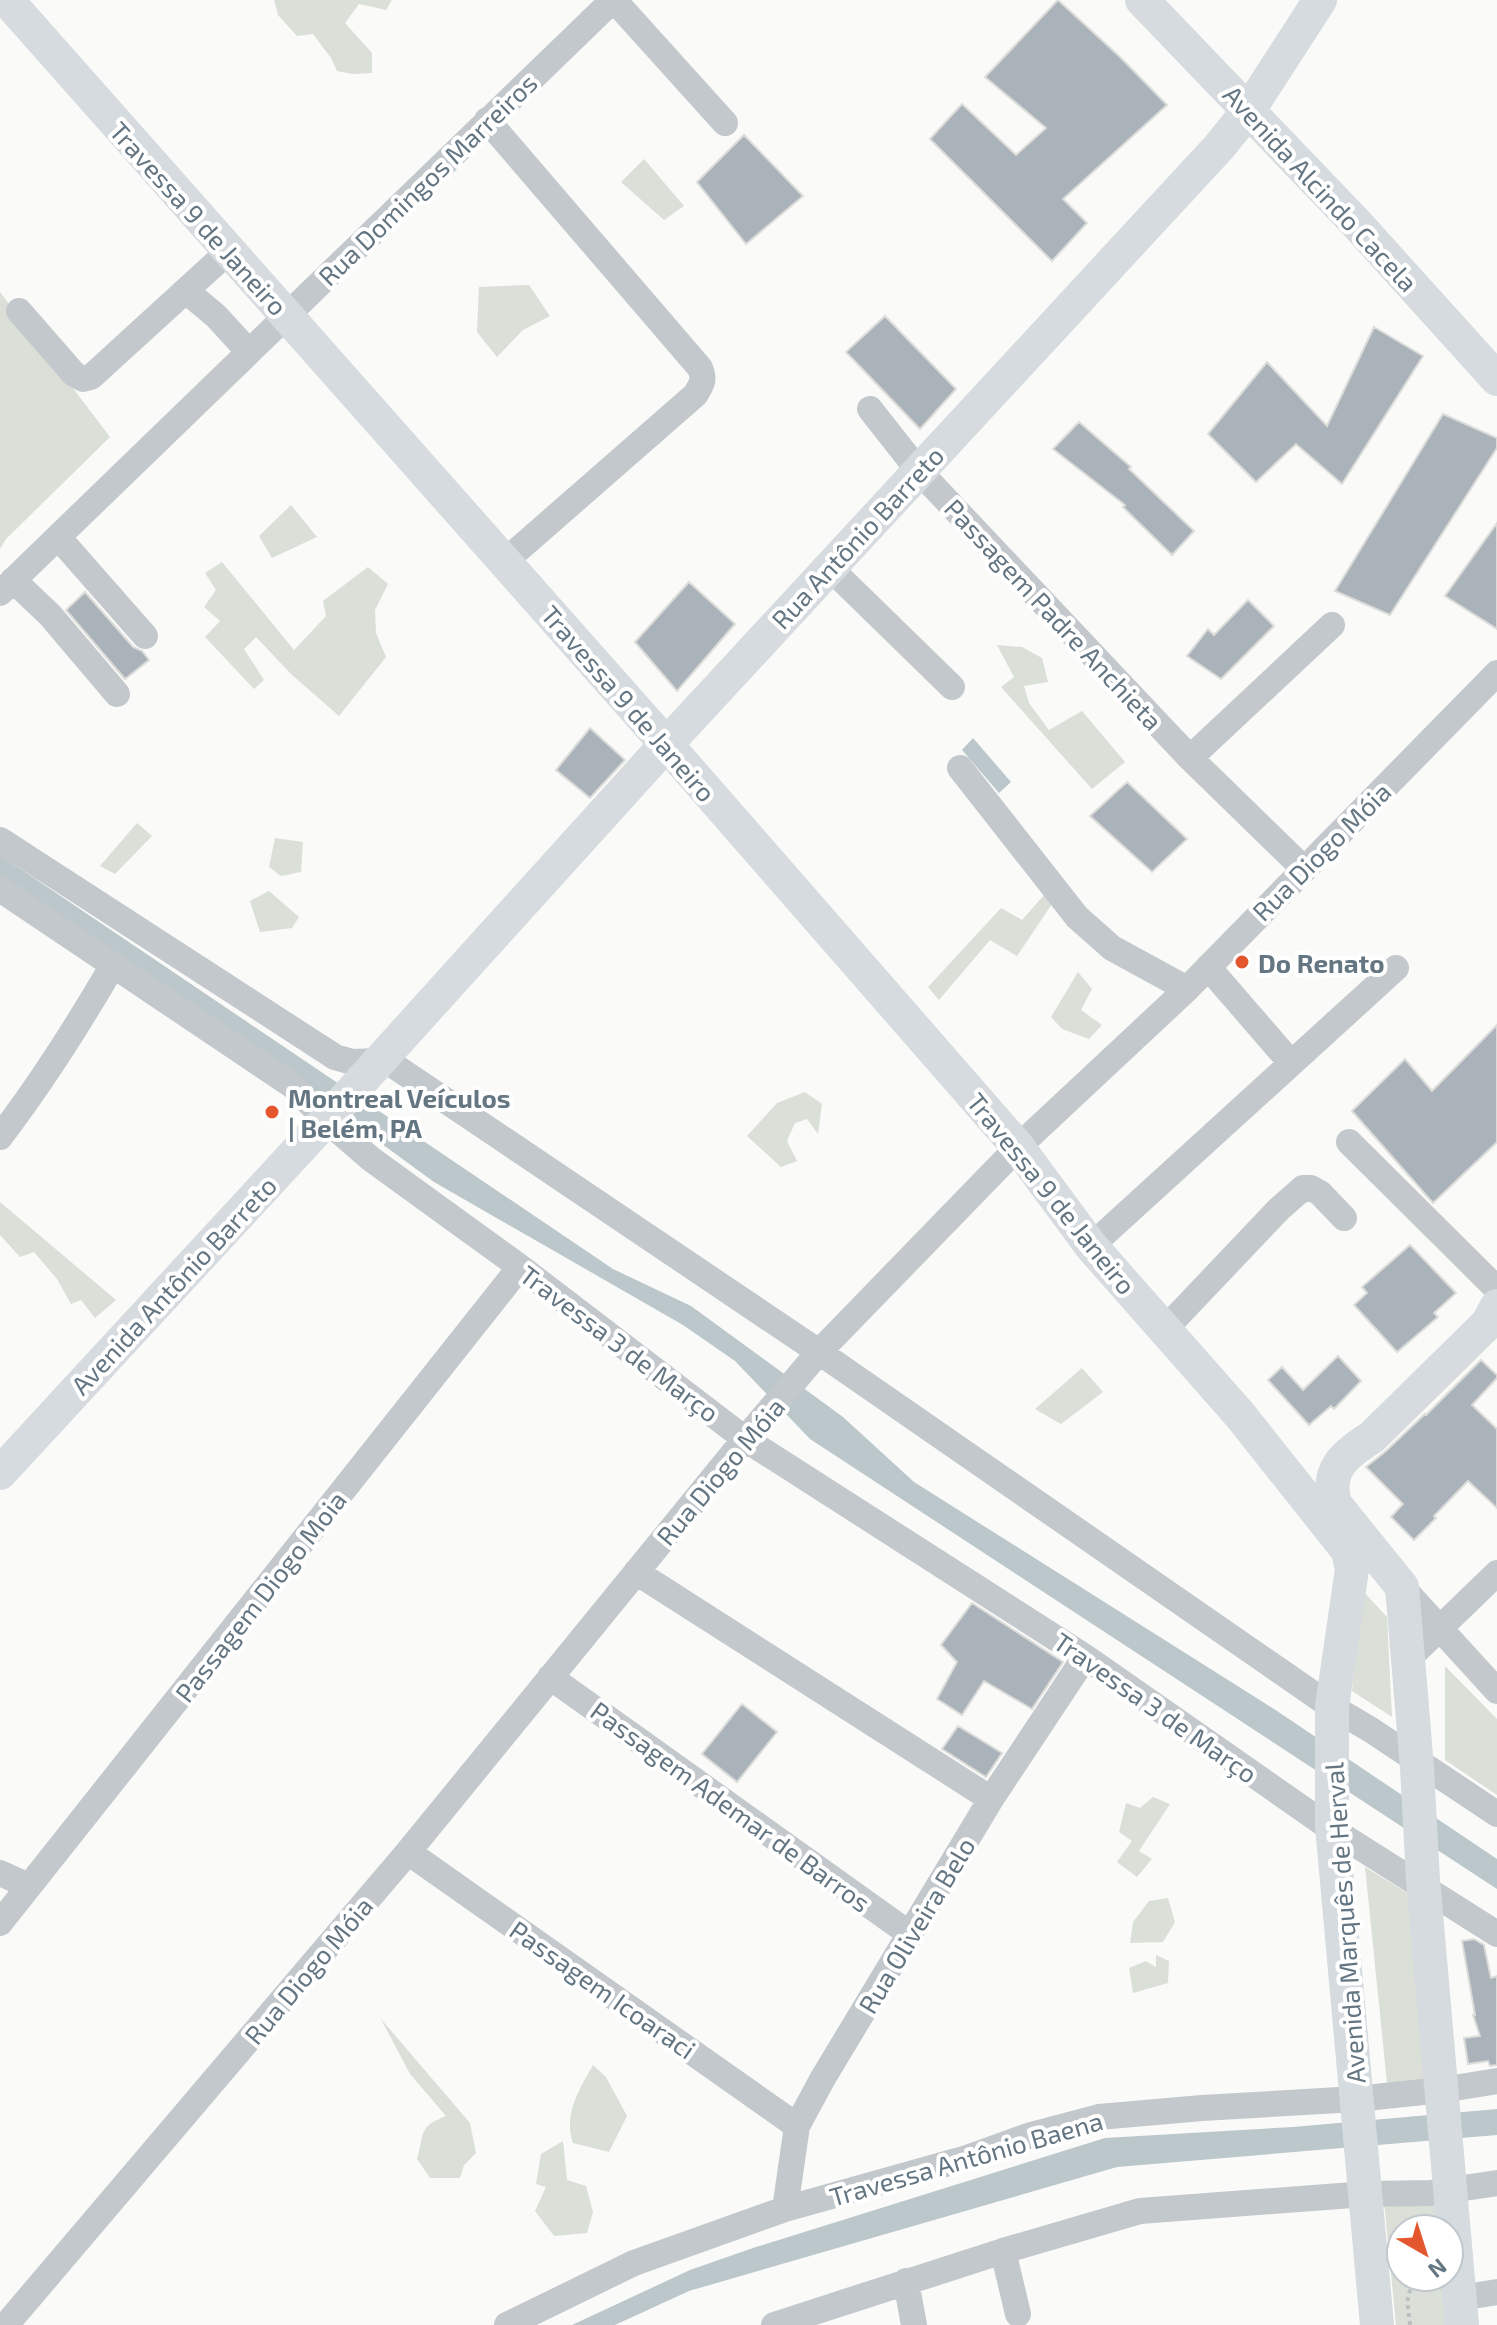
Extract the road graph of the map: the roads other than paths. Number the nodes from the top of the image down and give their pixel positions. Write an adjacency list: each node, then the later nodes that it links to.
1 (7, 0): 8 (main road, Travessa 9 de Janeiro)
2 (613, 0): 6 (street, Rua Domingos Marreiros); 7 (street)
3 (1142, 0): 5 (main road, Avenida Alcindo Cacela)
4 (1320, 0): 5 (main road, Rua Antônio Barreto)
5 (1249, 110): 13 (main road, Avenida Alcindo Cacela); 15 (main road, Rua Antônio Barreto)
6 (487, 120): 11 (street, Rua Domingos Marreiros); 17 (street)
7 (725, 123)
8 (229, 251): 9 (street); 11 (main road, Travessa 9 de Janeiro)
9 (186, 291): 10 (street); 12 (street)
10 (19, 311)
11 (286, 316): 12 (street, Rua Domingos Marreiros); 17 (main road, Travessa 9 de Janeiro)
12 (249, 352): 16 (street, Rua Domingos Marreiros)
13 (1497, 379)
14 (870, 409): 15 (street, Passagem Padre Anchieta)
15 (918, 470): 18 (main road, Rua Antônio Barreto); 26 (street, Passagem Padre Anchieta)
16 (58, 537): 19 (street, Rua Domingos Marreiros); 21 (street)
17 (504, 562): 25 (main road, Travessa 9 de Janeiro)
18 (829, 567): 23 (street); 25 (main road, Rua Antônio Barreto)
19 (7, 586): 24 (street)
20 (1332, 625): 26 (street)
21 (145, 636)
22 (1497, 673): 29 (street, Rua Diogo Móia)
23 (952, 687)
24 (117, 694)
25 (666, 744): 35 (main road, Rua Antônio Barreto); 40 (main road, Travessa 9 de Janeiro)
26 (1190, 758): 29 (street, Passagem Padre Anchieta)
27 (960, 768): 34 (street)
28 (0, 840): 35 (street)
29 (1303, 868): 32 (street, Rua Diogo Móia)
30 (0, 889): 31 (street, Travessa 3 de Março)
31 (113, 965): 37 (street, Travessa 3 de Março); 38 (street)
32 (1208, 967): 34 (street, Rua Diogo Móia); 36 (street)
33 (1396, 968): 36 (street)
34 (1187, 989): 40 (street, Rua Diogo Móia)
35 (379, 1060): 37 (main road, Avenida Antônio Barreto); 47 (street)
36 (1291, 1063): 42 (street)
37 (329, 1116): 43 (street, Travessa 3 de Março); 51 (main road, Avenida Antônio Barreto)
38 (0, 1137)
39 (1349, 1142): 44 (street)
40 (1018, 1147): 42 (main road, Travessa 9 de Janeiro); 47 (street, Rua Diogo Móia)
41 (1344, 1218): 46 (street)
42 (1091, 1246): 46 (main road, Travessa 9 de Janeiro)
43 (520, 1267): 49 (street, Travessa 3 de Março); 68 (street, Passagem Diogo Moia)
44 (1497, 1289)
45 (1494, 1321): 50 (main road)
46 (1165, 1329): 48 (main road, Travessa 9 de Janeiro)
47 (816, 1356): 49 (street, Rua Diogo Móia); 60 (street)
48 (1240, 1415): 50 (main road); 60 (main road, Avenida Marquês de Herval)
49 (753, 1430): 52 (street, Rua Diogo Móia); 56 (street, Travessa 3 de Março)
50 (1372, 1437): 54 (main road)
51 (0, 1473)
52 (636, 1572): 58 (street, Rua Diogo Móia); 62 (street)
53 (1497, 1573): 55 (street)
54 (1402, 1587): 55 (street); 57 (main road)
55 (1440, 1629): 57 (street); 59 (street)
56 (1085, 1657): 62 (street, Rua Oliveira Belo); 64 (street, Travessa 3 de Março)
57 (1408, 1659): 61 (main road)
58 (550, 1677): 65 (street, Rua Diogo Móia); 71 (street, Passagem Ademar de Barros)
59 (1497, 1691)
60 (1332, 1709): 61 (street); 64 (main road, Avenida Marquês de Herval)
61 (1417, 1765): 63 (street); 67 (main road)
62 (991, 1799): 71 (street, Rua Oliveira Belo)
63 (1497, 1814)
64 (1332, 1828): 67 (street, Travessa 3 de Março); 74 (main road, Avenida Marquês de Herval)
65 (408, 1852): 75 (street, Passagem Icoaraci); 85 (street, Rua Diogo Móia)
66 (0, 1873): 68 (street)
67 (1424, 1884): 70 (street, Travessa 3 de Março); 73 (main road)
68 (29, 1886): 69 (street, Passagem Diogo Moia)
69 (0, 1923)
70 (1497, 1934)
71 (911, 1935): 75 (street, Rua Oliveira Belo)
72 (1497, 2081): 73 (street, Travessa Antônio Baena)
73 (1443, 2094): 74 (street, Travessa Antônio Baena); 77 (main road)
74 (1356, 2108): 78 (main road, Avenida Marquês de Herval); 79 (street, Travessa Antônio Baena)
75 (797, 2126): 79 (street, Rua Oliveira Belo)
76 (1497, 2183): 77 (street)
77 (1450, 2185): 78 (street); 83 (main road)
78 (1365, 2190): 80 (street); 89 (main road, Avenida Marquês de Herval)
79 (785, 2209): 86 (street, Travessa Antônio Baena)
80 (1003, 2251): 81 (street); 84 (street)
81 (906, 2281): 87 (street); 88 (street)
82 (1497, 2292): 83 (street)
83 (1461, 2312)
84 (1018, 2314)
85 (6, 2325)
86 (507, 2325)
87 (774, 2325)
88 (914, 2325)
89 (1377, 2325)

